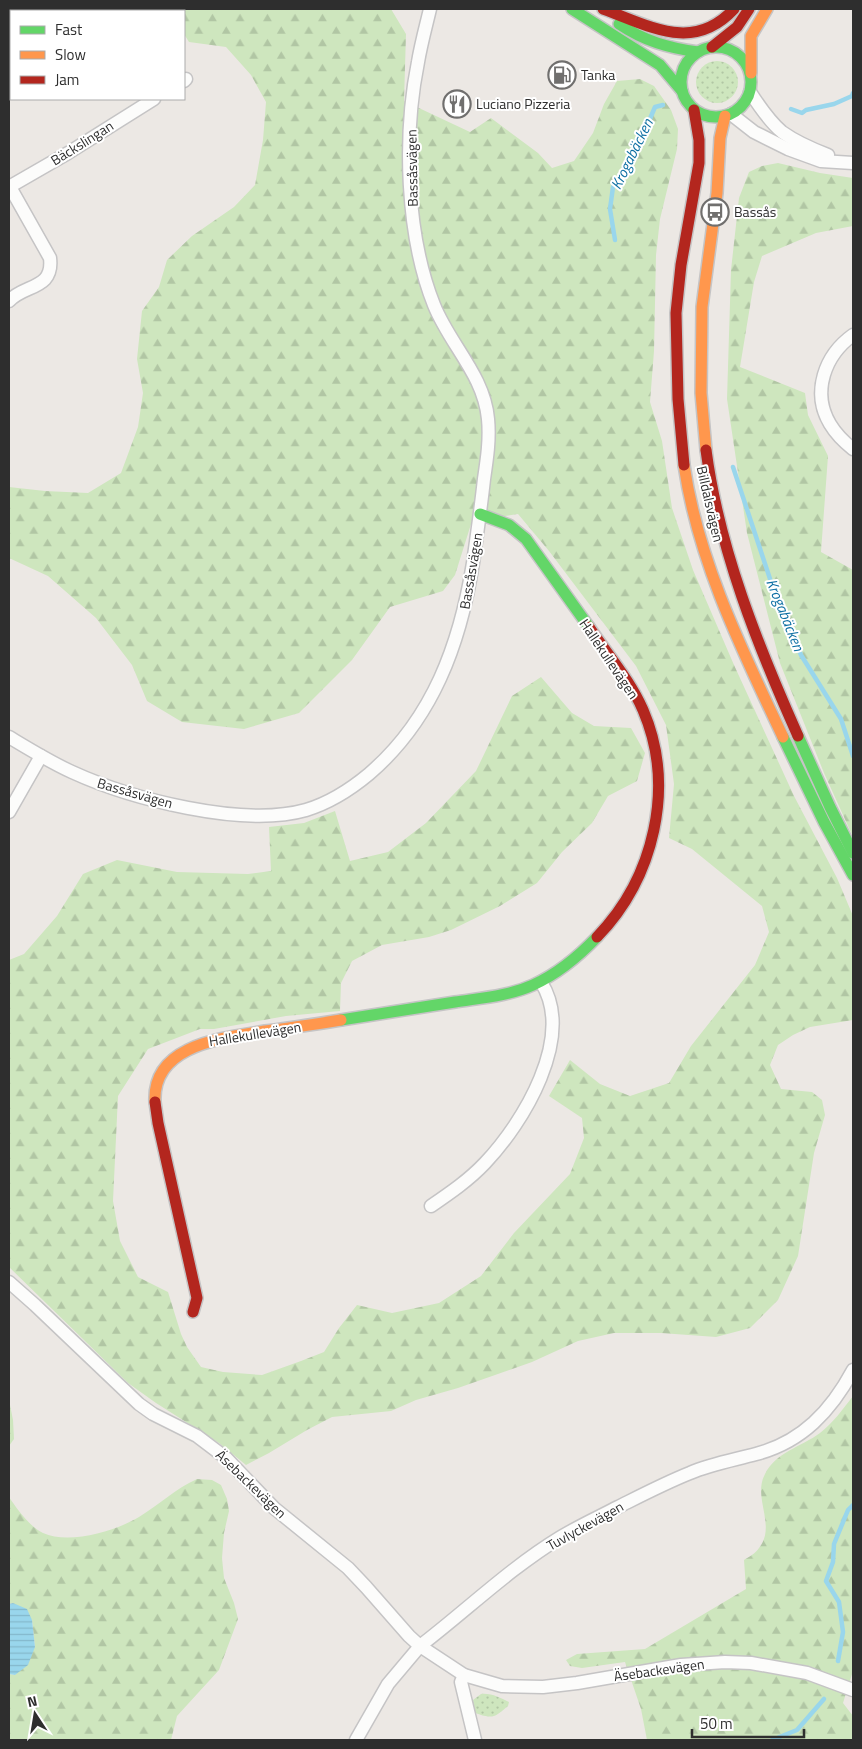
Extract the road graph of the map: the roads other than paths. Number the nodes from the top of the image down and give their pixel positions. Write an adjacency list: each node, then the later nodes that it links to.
1 (430, 9): 21 (street, Bassåsvägen)
2 (572, 9): 11 (street, Billdalsvägen)
3 (599, 9): 9 (street)
4 (603, 9): 5 (street)
5 (734, 9)
6 (749, 9): 8 (street)
7 (767, 9): 10 (street)
8 (712, 47): 9 (street); 10 (street)
9 (698, 52): 11 (street)
10 (751, 78): 12 (street)
11 (682, 91): 14 (street, Billdalsvägen)
12 (750, 92): 15 (street); 16 (street)
13 (152, 100): 17 (street, Bäckslingan)
14 (694, 110): 15 (street); 26 (street, Billdalsvägen)
15 (728, 115): 16 (street); 25 (street, Billdalsvägen)
16 (849, 162)
17 (9, 187): 18 (street, Bäckslingan)
18 (9, 301)
19 (853, 335): 20 (street)
20 (853, 449)
21 (480, 514): 23 (street, Bassåsvägen); 27 (street, Hallekullevägen)
22 (9, 737): 23 (street, Bassåsvägen)
23 (41, 756): 24 (street)
24 (9, 812)
25 (853, 853)
26 (853, 875)
27 (541, 982): 28 (street); 30 (street, Hallekullevägen)
28 (431, 1206)
29 (9, 1282): 32 (street, Äsebackevägen)
30 (193, 1312)
31 (853, 1370): 32 (street, Tuvlyckevägen)
32 (420, 1646): 33 (street, Äsebackevägen); 35 (street, Tuvlyckevägen)
33 (464, 1675): 34 (street, Äsebackevägen); 36 (street)
34 (853, 1690)
35 (356, 1740)
36 (475, 1740)

